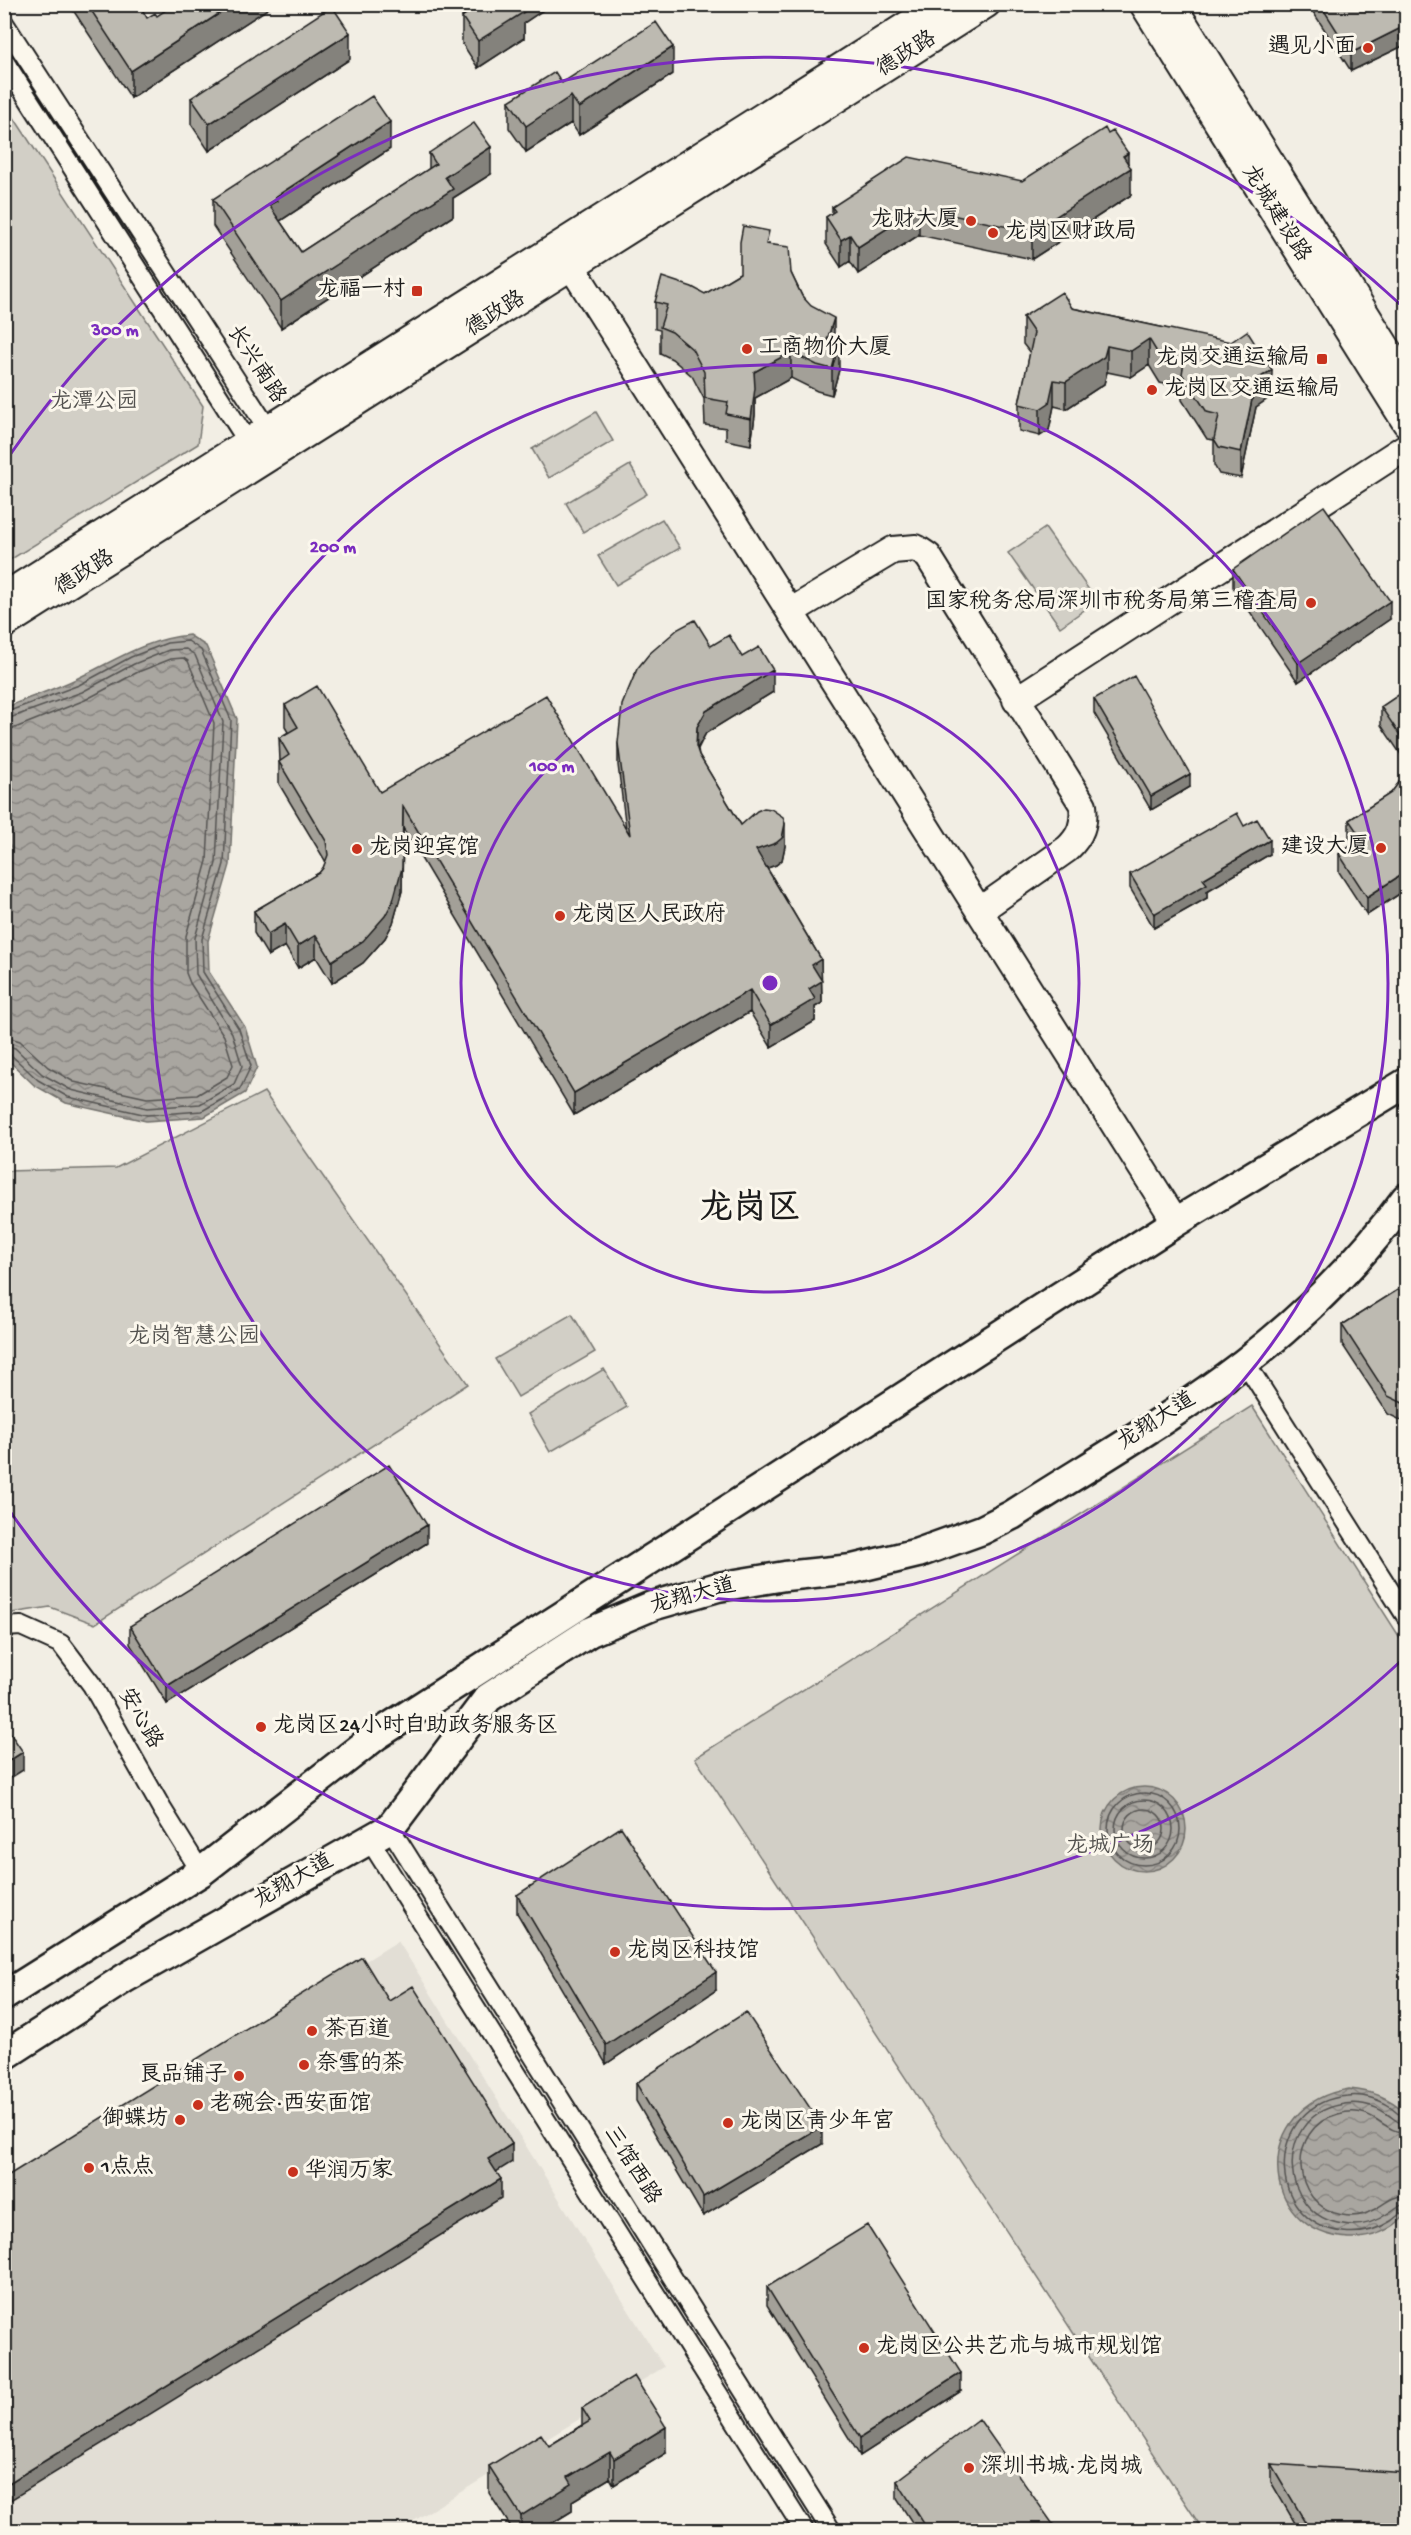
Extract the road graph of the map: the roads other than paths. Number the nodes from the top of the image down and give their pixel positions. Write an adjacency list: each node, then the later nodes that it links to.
1 (940, 4): 7 (main road, 德政路)
2 (987, 4): 7 (main road, 德政路)
3 (1143, 4): 9 (main road, 龙城建设路)
4 (1172, 4): 8 (main road, 龙城建设路)
5 (4, 23): 10 (street, 长兴南路)
6 (4, 61): 10 (street, 长兴南路)
7 (564, 257): 10 (main road, 德政路); 12 (main road, 德政路); 14 (main road)
8 (1407, 378)
9 (1407, 423)
10 (258, 435): 12 (street, 长兴南路); 13 (main road, 德政路)
11 (1407, 447): 16 (main road)
12 (271, 456): 15 (main road, 德政路)
13 (4, 596)
14 (790, 612): 16 (main road); 17 (main road)
15 (4, 625)
16 (1016, 700): 17 (main road)
17 (979, 911): 20 (main road)
18 (1407, 1083): 20 (main road, 龙翔大道)
19 (1407, 1198): 21 (main road, 龙翔大道)
20 (1176, 1222): 25 (main road, 龙翔大道)
21 (1245, 1362): 22 (street); 24 (main road, 龙翔大道)
22 (1407, 1616)
23 (4, 1626): 25 (street, 安心路)
24 (379, 1834): 27 (main road, 龙翔大道); 28 (street); 29 (street, 三馆西路)
25 (201, 1872): 26 (main road, 龙翔大道)
26 (4, 1996)
27 (4, 2056)
28 (804, 2530)
29 (831, 2530)

